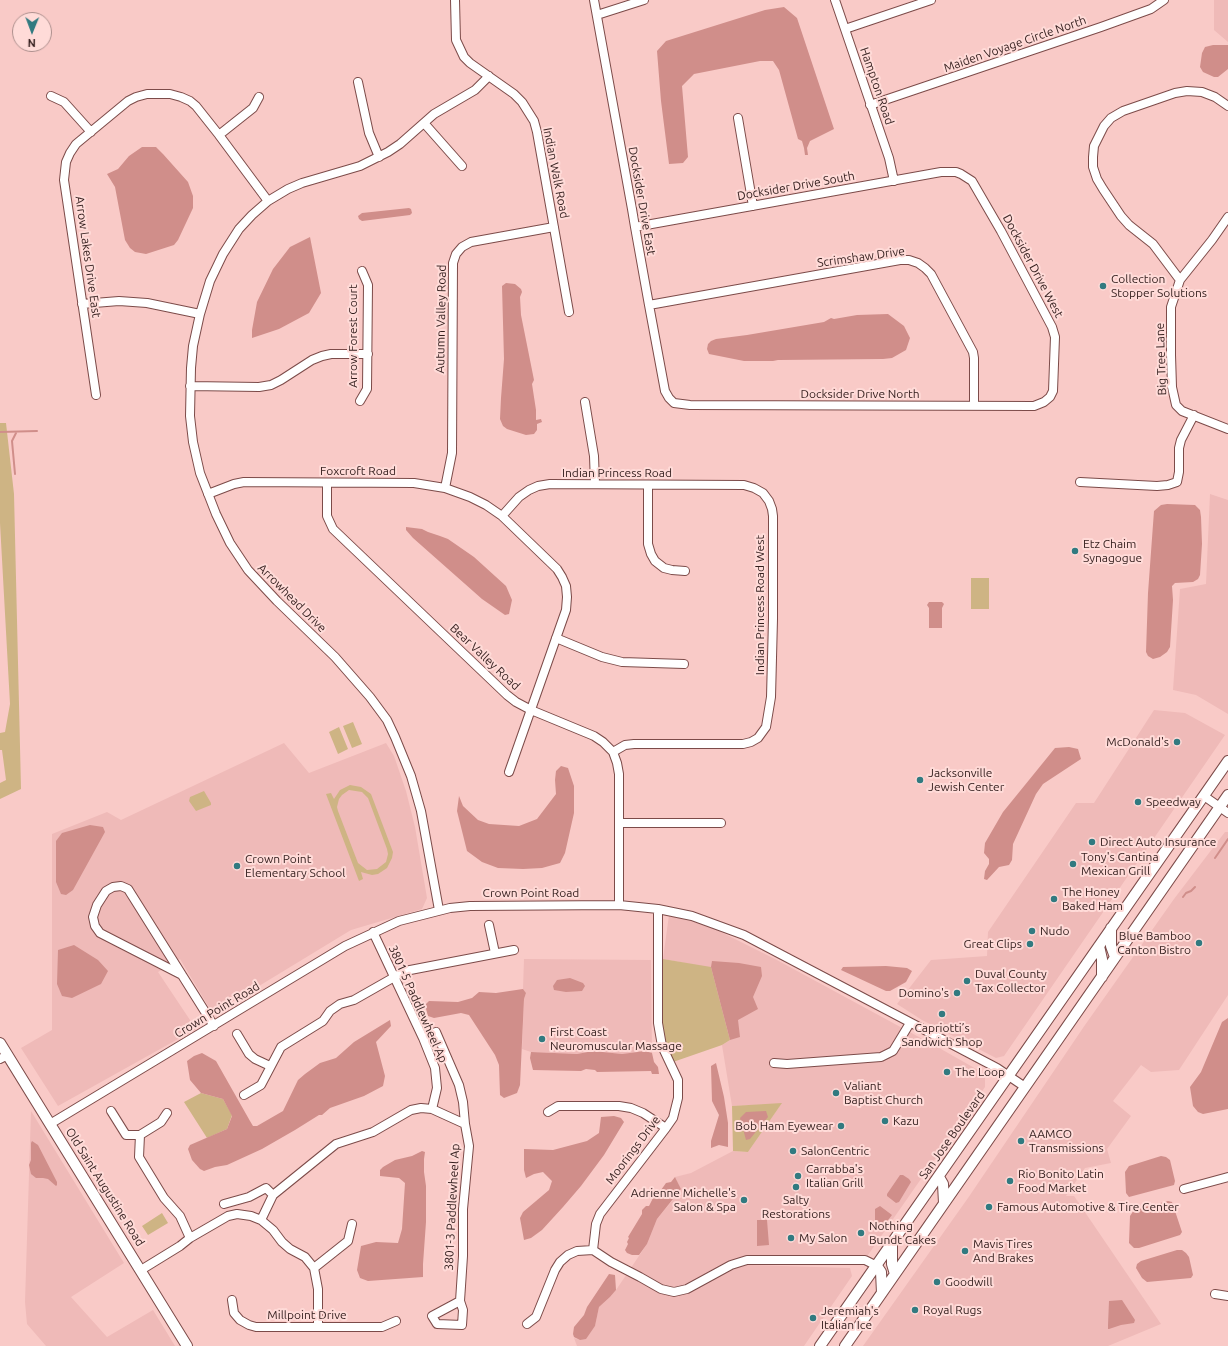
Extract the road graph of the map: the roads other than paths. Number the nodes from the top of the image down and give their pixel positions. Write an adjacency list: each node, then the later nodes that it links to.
1 (455, 0): 9 (street, Indian Walk Road)
2 (594, 0): 7 (street, Docksider Drive East)
3 (644, 0): 7 (street)
4 (835, 0): 8 (street, Hampton Road)
5 (931, 0): 8 (street)
6 (1164, 0): 13 (street, Maiden Voyage Circle North)
7 (597, 16): 27 (street, Docksider Drive East)
8 (845, 29): 13 (street, Hampton Road)
9 (489, 76): 16 (street, Arrowhead Drive); 26 (street, Indian Walk Road)
10 (358, 82): 19 (street)
11 (51, 96): 17 (street)
12 (259, 97): 18 (street)
13 (870, 105): 22 (street, Hampton Road)
14 (1228, 106): 29 (street)
15 (738, 118): 24 (street)
16 (424, 123): 19 (street, Arrowhead Drive); 20 (street)
17 (91, 132): 18 (street, Arrow Lakes Drive East); 30 (street, Arrow Lakes Drive East)
18 (219, 134): 23 (street, Arrow Lakes Drive East)
19 (380, 157): 23 (street, Arrowhead Drive)
20 (462, 166)
21 (961, 174): 22 (street, Docksider Drive South); 39 (street, Docksider Drive West)
22 (894, 180): 24 (street, Docksider Drive South)
23 (268, 201): 33 (street, Arrowhead Drive)
24 (753, 206): 27 (street, Docksider Drive South)
25 (1228, 217): 29 (street)
26 (554, 227): 32 (street, Indian Walk Road); 49 (street, Autumn Valley Road)
27 (635, 227): 31 (street, Docksider Drive East)
28 (362, 271): 34 (street, Arrow Forest Court)
29 (1180, 280): 42 (street, Big Tree Lane)
30 (82, 304): 33 (street); 36 (street, Arrow Lakes Drive East)
31 (649, 305): 40 (street, Docksider Drive East); 41 (street, Scrimshaw Drive)
32 (569, 312)
33 (200, 314): 35 (street, Arrowhead Drive)
34 (368, 354): 35 (street); 37 (street, Arrow Forest Court)
35 (190, 386): 50 (street, Arrowhead Drive)
36 (96, 395)
37 (360, 401)
38 (585, 402): 46 (street)
39 (1044, 402): 41 (street, Docksider Drive North)
40 (674, 403): 41 (street, Docksider Drive North)
41 (974, 406)
42 (1194, 415): 43 (street, Big Tree Lane); 44 (street)
43 (1228, 429)
44 (1080, 482)
45 (327, 483): 49 (street, Foxcroft Road); 50 (street, Foxcroft Road); 55 (street, Bear Valley Road)
46 (595, 484): 47 (street, Indian Princess Road); 51 (street, Indian Princess Road)
47 (648, 485): 48 (street, Indian Princess Road); 52 (street)
48 (744, 485): 56 (street, Indian Princess Road West)
49 (445, 488): 51 (street, Foxcroft Road)
50 (208, 494): 66 (street, Arrowhead Drive)
51 (502, 516): 53 (street, Foxcroft Road)
52 (685, 571)
53 (556, 638): 54 (street); 55 (street, Foxcroft Road)
54 (684, 664)
55 (531, 710): 56 (street, Bear Valley Road); 58 (street, Foxcroft Road)
56 (613, 752): 62 (street)
57 (1228, 761): 60 (main road, San Jose Boulevard)
58 (510, 772)
59 (1228, 795): 61 (main road)
60 (1204, 796): 61 (street); 68 (main road, San Jose Boulevard)
61 (1224, 810): 73 (main road)
62 (620, 823): 63 (street); 64 (street)
63 (721, 823)
64 (619, 905): 65 (street, Crown Point Road); 66 (street, Crown Point Road)
65 (658, 909): 77 (street, Crown Point Road); 94 (street, Moorings Drive)
66 (439, 910): 69 (street, Crown Point Road)
67 (489, 925): 72 (street)
68 (1111, 928): 70 (main road, San Jose Boulevard); 73 (main road)
69 (373, 932): 75 (street, 3801-5 Paddlewheel Ap); 78 (street, Crown Point Road)
70 (1099, 946): 76 (main road); 85 (main road, San Jose Boulevard)
71 (514, 950): 72 (street)
72 (495, 953): 75 (street)
73 (1115, 957): 76 (main road)
74 (182, 975): 74 (street); 78 (street)
75 (394, 976): 80 (street, 3801-5 Paddlewheel Ap); 84 (street)
76 (1102, 977): 86 (main road)
77 (910, 1023): 83 (street); 85 (street, Crown Point Road)
78 (214, 1026): 92 (street, Crown Point Road)
79 (237, 1034): 84 (street)
80 (423, 1038): 88 (street, 3801-5 Paddlewheel Ap); 93 (street, 3801-3 Paddlewheel Ap)
81 (0, 1043): 82 (main road, Old Saint Augustine Road)
82 (4, 1057): 92 (main road, Old Saint Augustine Road)
83 (774, 1063)
84 (270, 1066): 87 (street)
85 (1008, 1076): 86 (street, Crown Point Road); 96 (main road, San Jose Boulevard)
86 (1025, 1087): 100 (main road)
87 (244, 1095)
88 (432, 1109): 93 (street); 99 (street)
89 (111, 1111): 95 (street)
90 (548, 1112): 94 (street)
91 (167, 1114): 95 (street)
92 (50, 1124): 109 (main road, Old Saint Augustine Road)
93 (465, 1124): 115 (street, 3801-3 Paddlewheel Ap)
94 (666, 1128): 106 (street, Moorings Drive)
95 (140, 1135): 104 (street)
96 (939, 1177): 100 (main road); 105 (main road, San Jose Boulevard)
97 (1228, 1177): 98 (street)
98 (1184, 1189)
99 (273, 1195): 101 (street); 102 (street)
100 (944, 1203): 110 (main road)
101 (224, 1204)
102 (261, 1220): 104 (street); 108 (street)
103 (352, 1224): 108 (street)
104 (190, 1238): 109 (street)
105 (892, 1244): 107 (main road, San Jose Boulevard); 110 (main road)
106 (593, 1250): 107 (street); 117 (street)
107 (877, 1266): 111 (main road); 120 (main road, San Jose Boulevard)
108 (314, 1268): 118 (street)
109 (141, 1270): 119 (main road, Old Saint Augustine Road)
110 (895, 1274): 111 (main road)
111 (882, 1293): 121 (main road)
112 (1215, 1294): 113 (street)
113 (1228, 1296)
114 (232, 1300): 118 (street, Millpoint Drive)
115 (460, 1301)
116 (396, 1321): 118 (street, Millpoint Drive)
117 (527, 1324)
118 (318, 1327)
119 (187, 1346)
120 (820, 1346)
121 (845, 1346)

